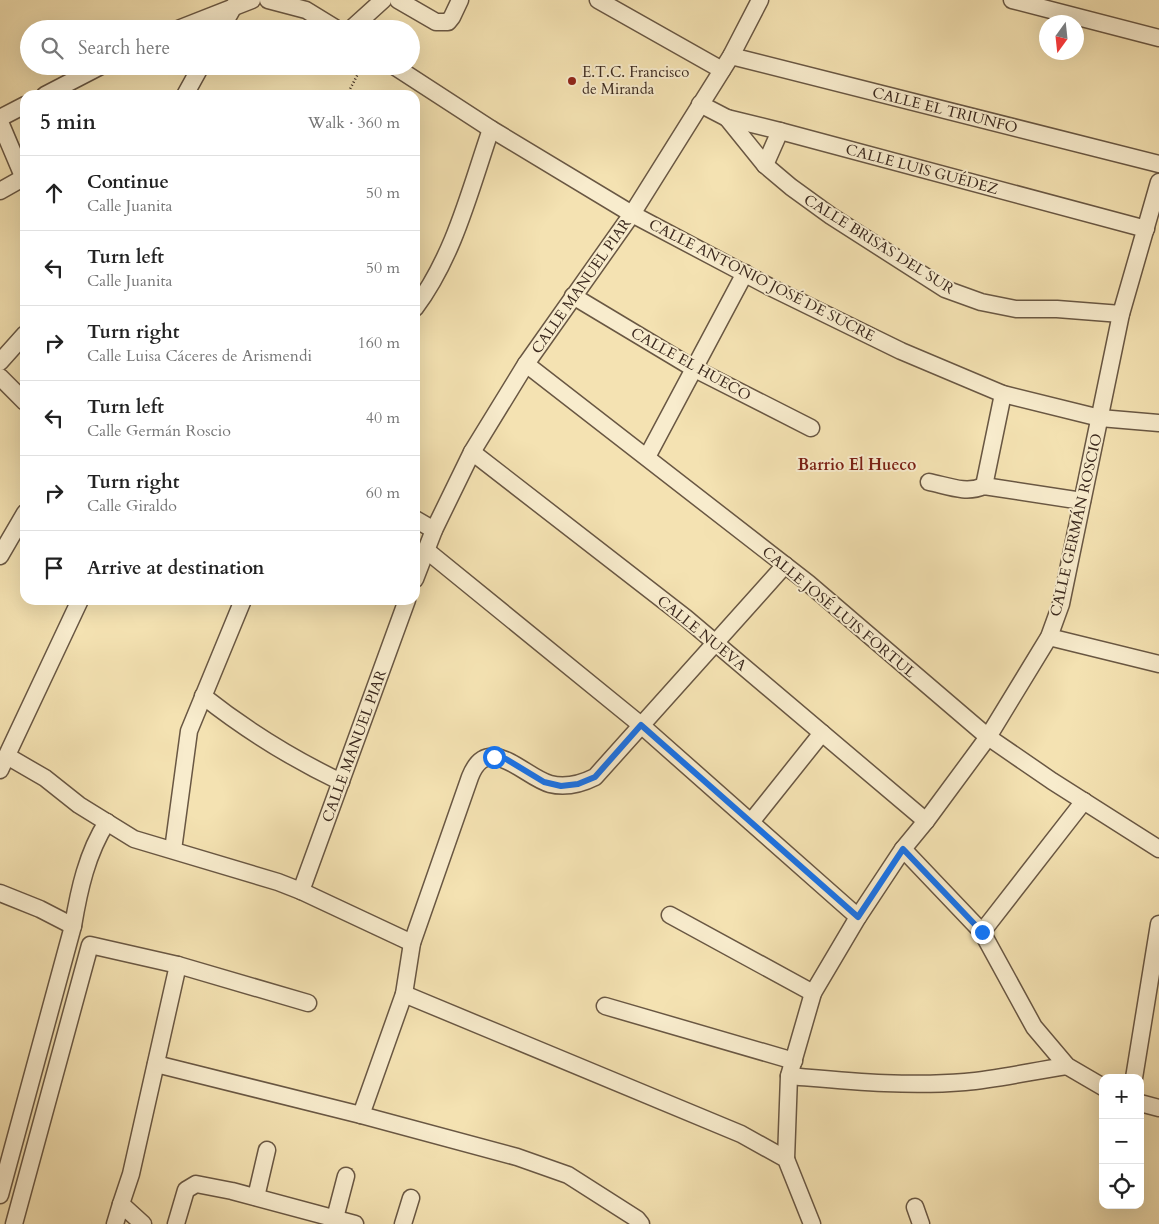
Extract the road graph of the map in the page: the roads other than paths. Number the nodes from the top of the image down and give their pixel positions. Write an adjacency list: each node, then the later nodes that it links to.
1 (252, 0): 10 (street)
2 (268, 0): 9 (street)
3 (383, 0): 14 (street)
4 (398, 0): 5 (street)
5 (460, 0)
6 (760, 0): 16 (street, CALLE MANUEL PIAR)
7 (1012, 0): 15 (street)
8 (610, 3): 17 (street)
9 (307, 5): 13 (street)
10 (234, 6): 11 (street); 12 (street)
11 (200, 20)
12 (226, 20)
13 (325, 20)
14 (362, 20)
15 (1159, 38)
16 (731, 56): 17 (street, CALLE MANUEL PIAR); 29 (street, CALLE EL TRIUNFO)
17 (722, 70): 23 (street, CALLE MANUEL PIAR)
18 (84, 75): 21 (street)
19 (196, 75): 22 (street)
20 (408, 75): 27 (street, CALLE ANTONIO JOSÉ DE SUCRE)
21 (55, 90)
22 (188, 90)
23 (700, 104): 25 (street, CALLE LUIS GUÉDEZ); 35 (street, CALLE MANUEL PIAR)
24 (20, 108): 26 (street)
25 (727, 118): 28 (street, CALLE LUIS GUÉDEZ); 30 (street, CALLE BRISAS DEL SUR)
26 (0, 120): 31 (street)
27 (491, 129): 35 (street, CALLE ANTONIO JOSÉ DE SUCRE); 39 (street)
28 (780, 131): 30 (street); 36 (street, CALLE LUIS GUÉDEZ)
29 (1159, 164)
30 (765, 165): 40 (street, CALLE BRISAS DEL SUR)
31 (20, 170)
32 (20, 182): 34 (street)
33 (1159, 182): 36 (street, CALLE GERMÁN ROSCIO)
34 (0, 191)
35 (632, 214): 37 (street, CALLE ANTONIO JOSÉ DE SUCRE); 38 (street, CALLE MANUEL PIAR)
36 (1146, 229): 40 (street, CALLE GERMÁN ROSCIO)
37 (745, 273): 44 (street); 46 (street, CALLE ANTONIO JOSÉ DE SUCRE)
38 (573, 296): 43 (street, CALLE MANUEL PIAR); 44 (street, CALLE EL HUECO)
39 (420, 301)
40 (1121, 314): 48 (street, CALLE GERMÁN ROSCIO)
41 (20, 340): 42 (street)
42 (0, 362)
43 (526, 364): 51 (street, CALLE MANUEL PIAR); 52 (street, CALLE JOSÉ LUIS FORTUL)
44 (693, 368): 50 (street, CALLE EL HUECO); 52 (street)
45 (0, 377): 47 (street)
46 (1003, 394): 48 (street, CALLE ANTONIO JOSÉ DE SUCRE); 54 (street)
47 (20, 397)
48 (1100, 418): 49 (street, CALLE ANTONIO JOSÉ DE SUCRE); 55 (street, CALLE GERMÁN ROSCIO)
49 (1159, 423)
50 (811, 428)
51 (472, 452): 58 (street, CALLE MANUEL PIAR); 67 (street, CALLE NUEVA)
52 (646, 457): 62 (street, CALLE JOSÉ LUIS FORTUL)
53 (929, 482): 54 (street)
54 (984, 486): 55 (street)
55 (1082, 502): 66 (street, CALLE GERMÁN ROSCIO)
56 (20, 522): 60 (street)
57 (420, 522): 58 (street)
58 (434, 530): 59 (street, CALLE MANUEL PIAR)
59 (426, 550): 61 (street, CALLE MANUEL PIAR); 70 (street)
60 (0, 556)
61 (420, 566)
62 (786, 566): 67 (street); 72 (street, CALLE JOSÉ LUIS FORTUL)
63 (78, 605): 73 (street)
64 (241, 605): 69 (street)
65 (405, 605): 74 (street, CALLE MANUEL PIAR)
66 (1049, 637): 68 (street); 72 (street, CALLE GERMÁN ROSCIO)
67 (716, 643): 70 (street); 71 (street, CALLE NUEVA)
68 (1159, 664)
69 (203, 696): 74 (street); 81 (street)
70 (641, 725): 78 (street); 89 (street)
71 (822, 733): 76 (street, CALLE NUEVA); 78 (street)
72 (988, 737): 75 (street, CALLE JOSÉ LUIS FORTUL); 76 (street, CALLE GERMÁN ROSCIO)
73 (2, 764): 77 (street)
74 (341, 782): 82 (street, CALLE MANUEL PIAR)
75 (1084, 801): 80 (street, CALLE JOSÉ LUIS FORTUL); 88 (street)
76 (926, 821): 79 (street, CALLE GERMÁN ROSCIO)
77 (107, 822): 81 (street); 87 (street)
78 (751, 822): 85 (street)
79 (903, 849): 85 (street, CALLE GERMÁN ROSCIO); 88 (street)
80 (1159, 849)
81 (173, 850): 82 (street)
82 (301, 891): 89 (street)
83 (0, 892): 87 (street)
84 (670, 915): 92 (street)
85 (858, 917): 92 (street, CALLE GERMÁN ROSCIO)
86 (1159, 924): 98 (street)
87 (73, 926): 106 (street)
88 (982, 932): 96 (street)
89 (412, 943): 91 (street)
90 (178, 965): 93 (street); 95 (street); 112 (street)
91 (404, 994): 102 (street); 104 (street)
92 (813, 994): 97 (street, CALLE GERMÁN ROSCIO)
93 (308, 1003)
94 (605, 1006): 97 (street)
95 (156, 1064): 102 (street); 109 (street)
96 (1067, 1066): 97 (street); 99 (street)
97 (791, 1069): 104 (street, CALLE GERMÁN ROSCIO)
98 (1135, 1074)
99 (1099, 1085)
100 (1144, 1104): 101 (street)
101 (1159, 1108)
102 (361, 1115): 118 (street)
103 (268, 1150): 107 (street)
104 (786, 1159): 119 (street)
105 (346, 1176): 111 (street)
106 (0, 1195)
107 (256, 1198): 111 (street); 115 (street)
108 (411, 1198): 117 (street)
109 (120, 1204): 113 (street); 114 (street)
110 (916, 1207): 120 (street)
111 (335, 1218): 116 (street)
112 (14, 1224)
113 (115, 1224)
114 (143, 1224)
115 (176, 1224)
116 (355, 1224)
117 (403, 1224)
118 (641, 1224)
119 (812, 1224)
120 (921, 1224)

